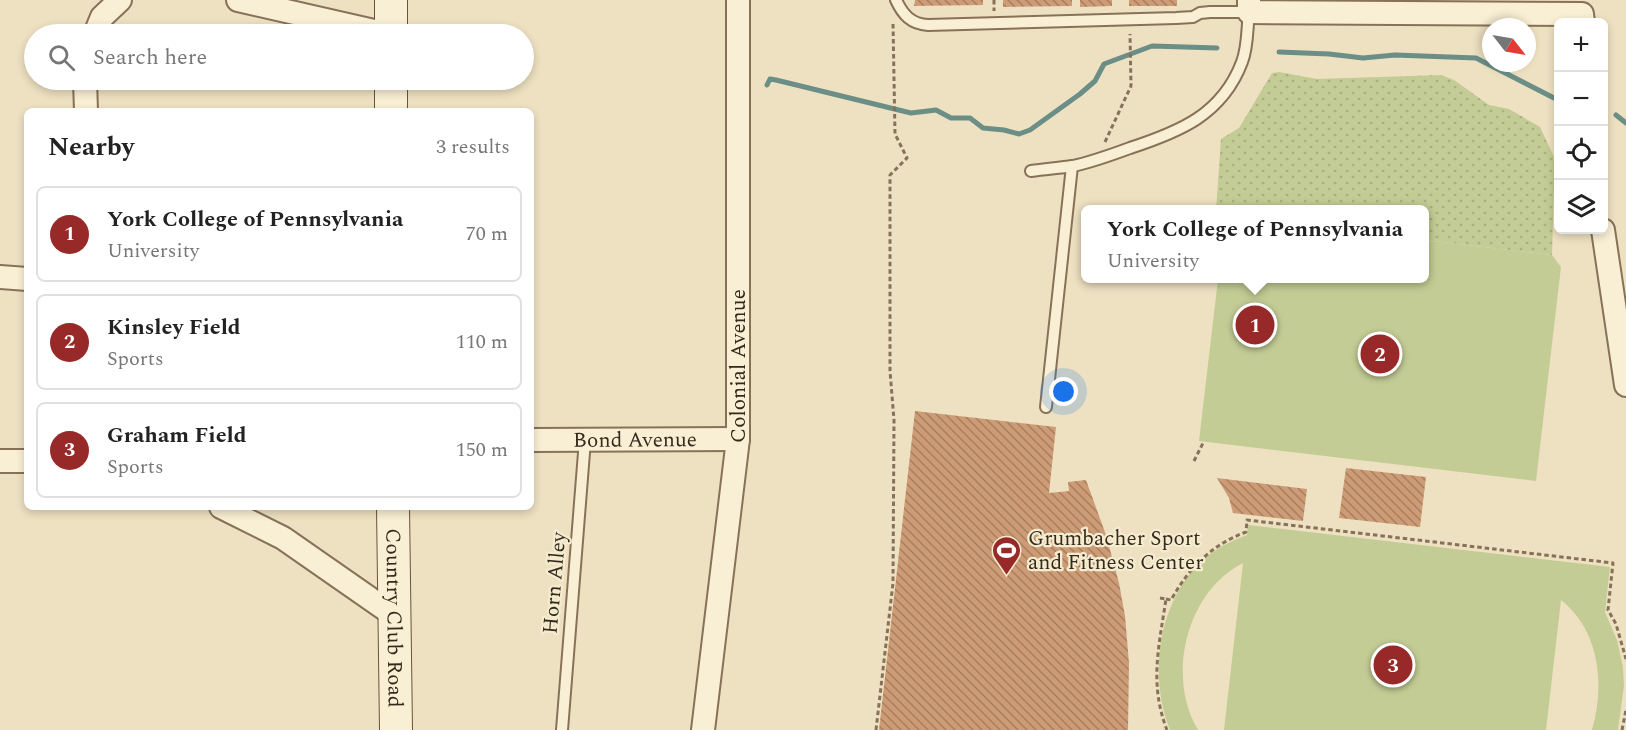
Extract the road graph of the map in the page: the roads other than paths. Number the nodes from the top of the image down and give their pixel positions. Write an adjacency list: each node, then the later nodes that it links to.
1 (120, 0): 10 (street)
2 (238, 0): 11 (street)
3 (391, 0): 12 (main road)
4 (738, 0): 24 (street, Colonial Avenue)
5 (896, 0): 8 (lane)
6 (1200, 0): 8 (lane)
7 (1249, 6): 8 (lane); 9 (street); 17 (lane)
8 (1200, 13)
9 (1582, 18)
10 (99, 24)
11 (343, 24)
12 (391, 24)
13 (85, 90): 15 (street)
14 (391, 90): 16 (main road)
15 (86, 108)
16 (392, 108)
17 (1072, 166): 18 (lane); 23 (lane)
18 (1031, 171)
19 (1603, 234): 22 (street)
20 (0, 277): 21 (street)
21 (24, 279)
22 (1626, 385)
23 (1046, 407)
24 (738, 439): 26 (street, Bond Avenue); 34 (street, Colonial Avenue)
25 (534, 440): 26 (street, Bond Avenue)
26 (585, 440): 33 (lane, Horn Alley)
27 (0, 460): 28 (street)
28 (24, 461)
29 (227, 510): 31 (street)
30 (393, 510): 31 (main road, Country Club Road)
31 (395, 616): 32 (main road, Country Club Road)
32 (396, 730)
33 (562, 730)
34 (704, 730)

